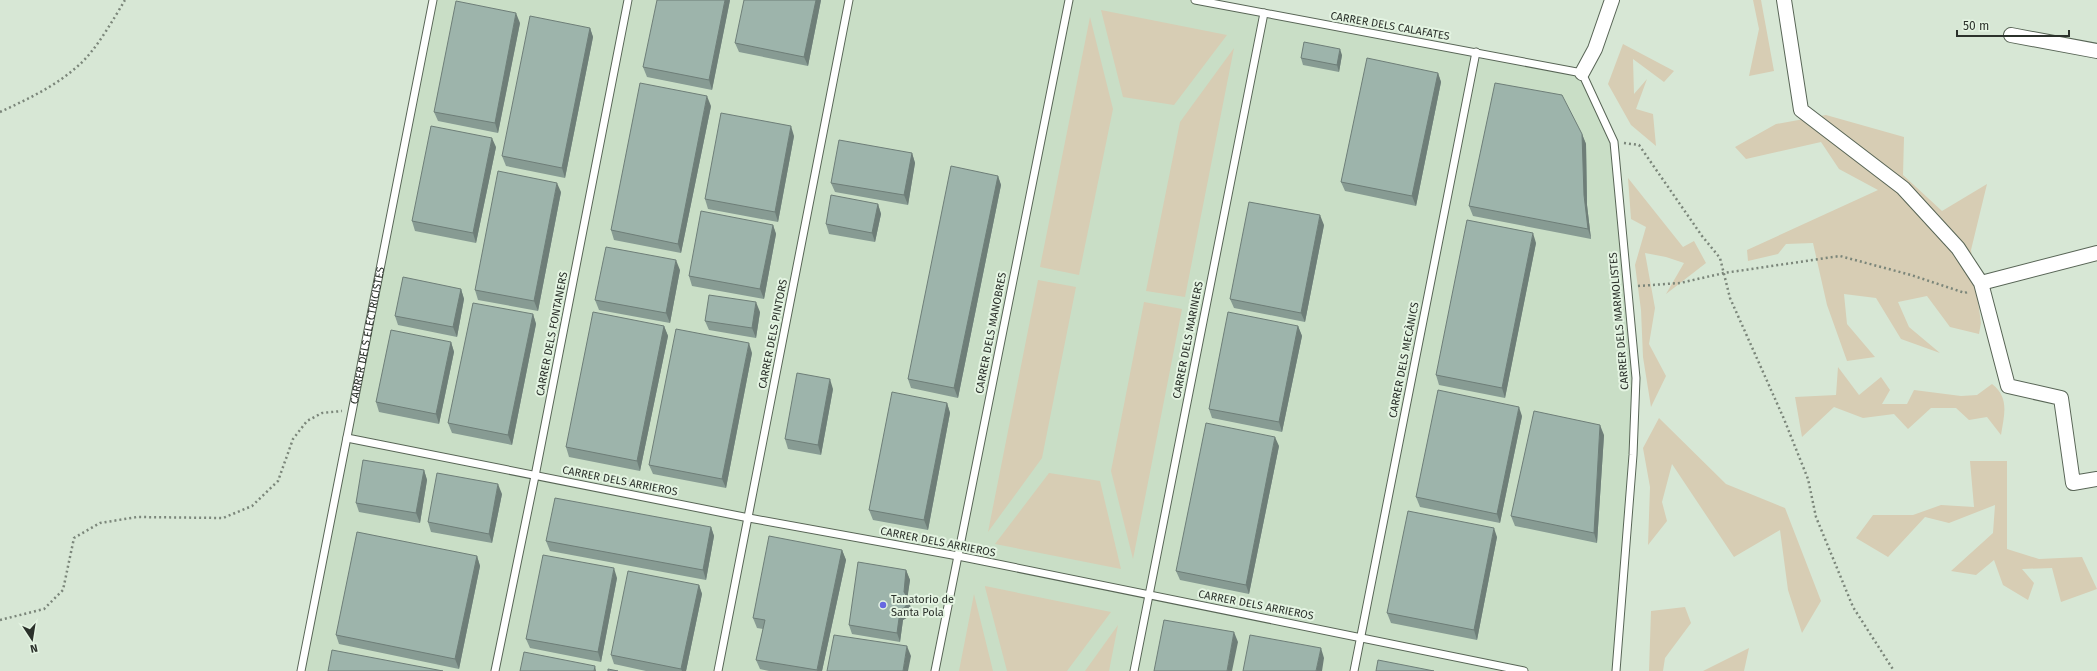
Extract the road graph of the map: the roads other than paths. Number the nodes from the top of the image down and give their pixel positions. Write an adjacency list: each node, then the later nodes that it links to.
1 (433, 0): 15 (lane, CARRER DELS ELECTRICISTES)
2 (628, 0): 16 (lane, CARRER DELS FONTANERS)
3 (849, 0): 18 (lane, CARRER DELS PINTORS)
4 (1069, 0): 19 (lane, CARRER DELS MANOBRES)
5 (1195, 0): 8 (lane, CARRER DELS CALAFATES)
6 (1612, 0): 12 (street)
7 (1784, 0): 14 (street)
8 (1264, 13): 11 (lane, CARRER DELS CALAFATES); 20 (lane, CARRER DELS MARINERS)
9 (2011, 35): 10 (street)
10 (2097, 50)
11 (1476, 52): 12 (lane, CARRER DELS CALAFATES); 21 (lane, CARRER DELS MECÀNICS)
12 (1582, 72): 29 (lane, CARRER DELS MARMOLISTES)
13 (2097, 253): 14 (street)
14 (1981, 283): 17 (street)
15 (347, 438): 16 (lane, CARRER DELS ARRIEROS); 22 (lane, CARRER DELS ELECTRICISTES)
16 (535, 476): 18 (lane, CARRER DELS ARRIEROS); 23 (lane, CARRER DELS FONTANERS)
17 (2097, 479)
18 (749, 518): 19 (lane, CARRER DELS ARRIEROS); 24 (lane, CARRER DELS PINTORS)
19 (958, 556): 20 (lane, CARRER DELS ARRIEROS); 25 (lane, CARRER DELS MANOBRES)
20 (1148, 595): 21 (lane, CARRER DELS ARRIEROS); 26 (lane, CARRER DELS MARINERS)
21 (1360, 638): 27 (lane, CARRER DELS MECÀNICS); 28 (lane, CARRER DELS ARRIEROS)
22 (301, 671)
23 (495, 671)
24 (718, 671)
25 (935, 671)
26 (1134, 671)
27 (1354, 671)
28 (1524, 671)
29 (1616, 671)

